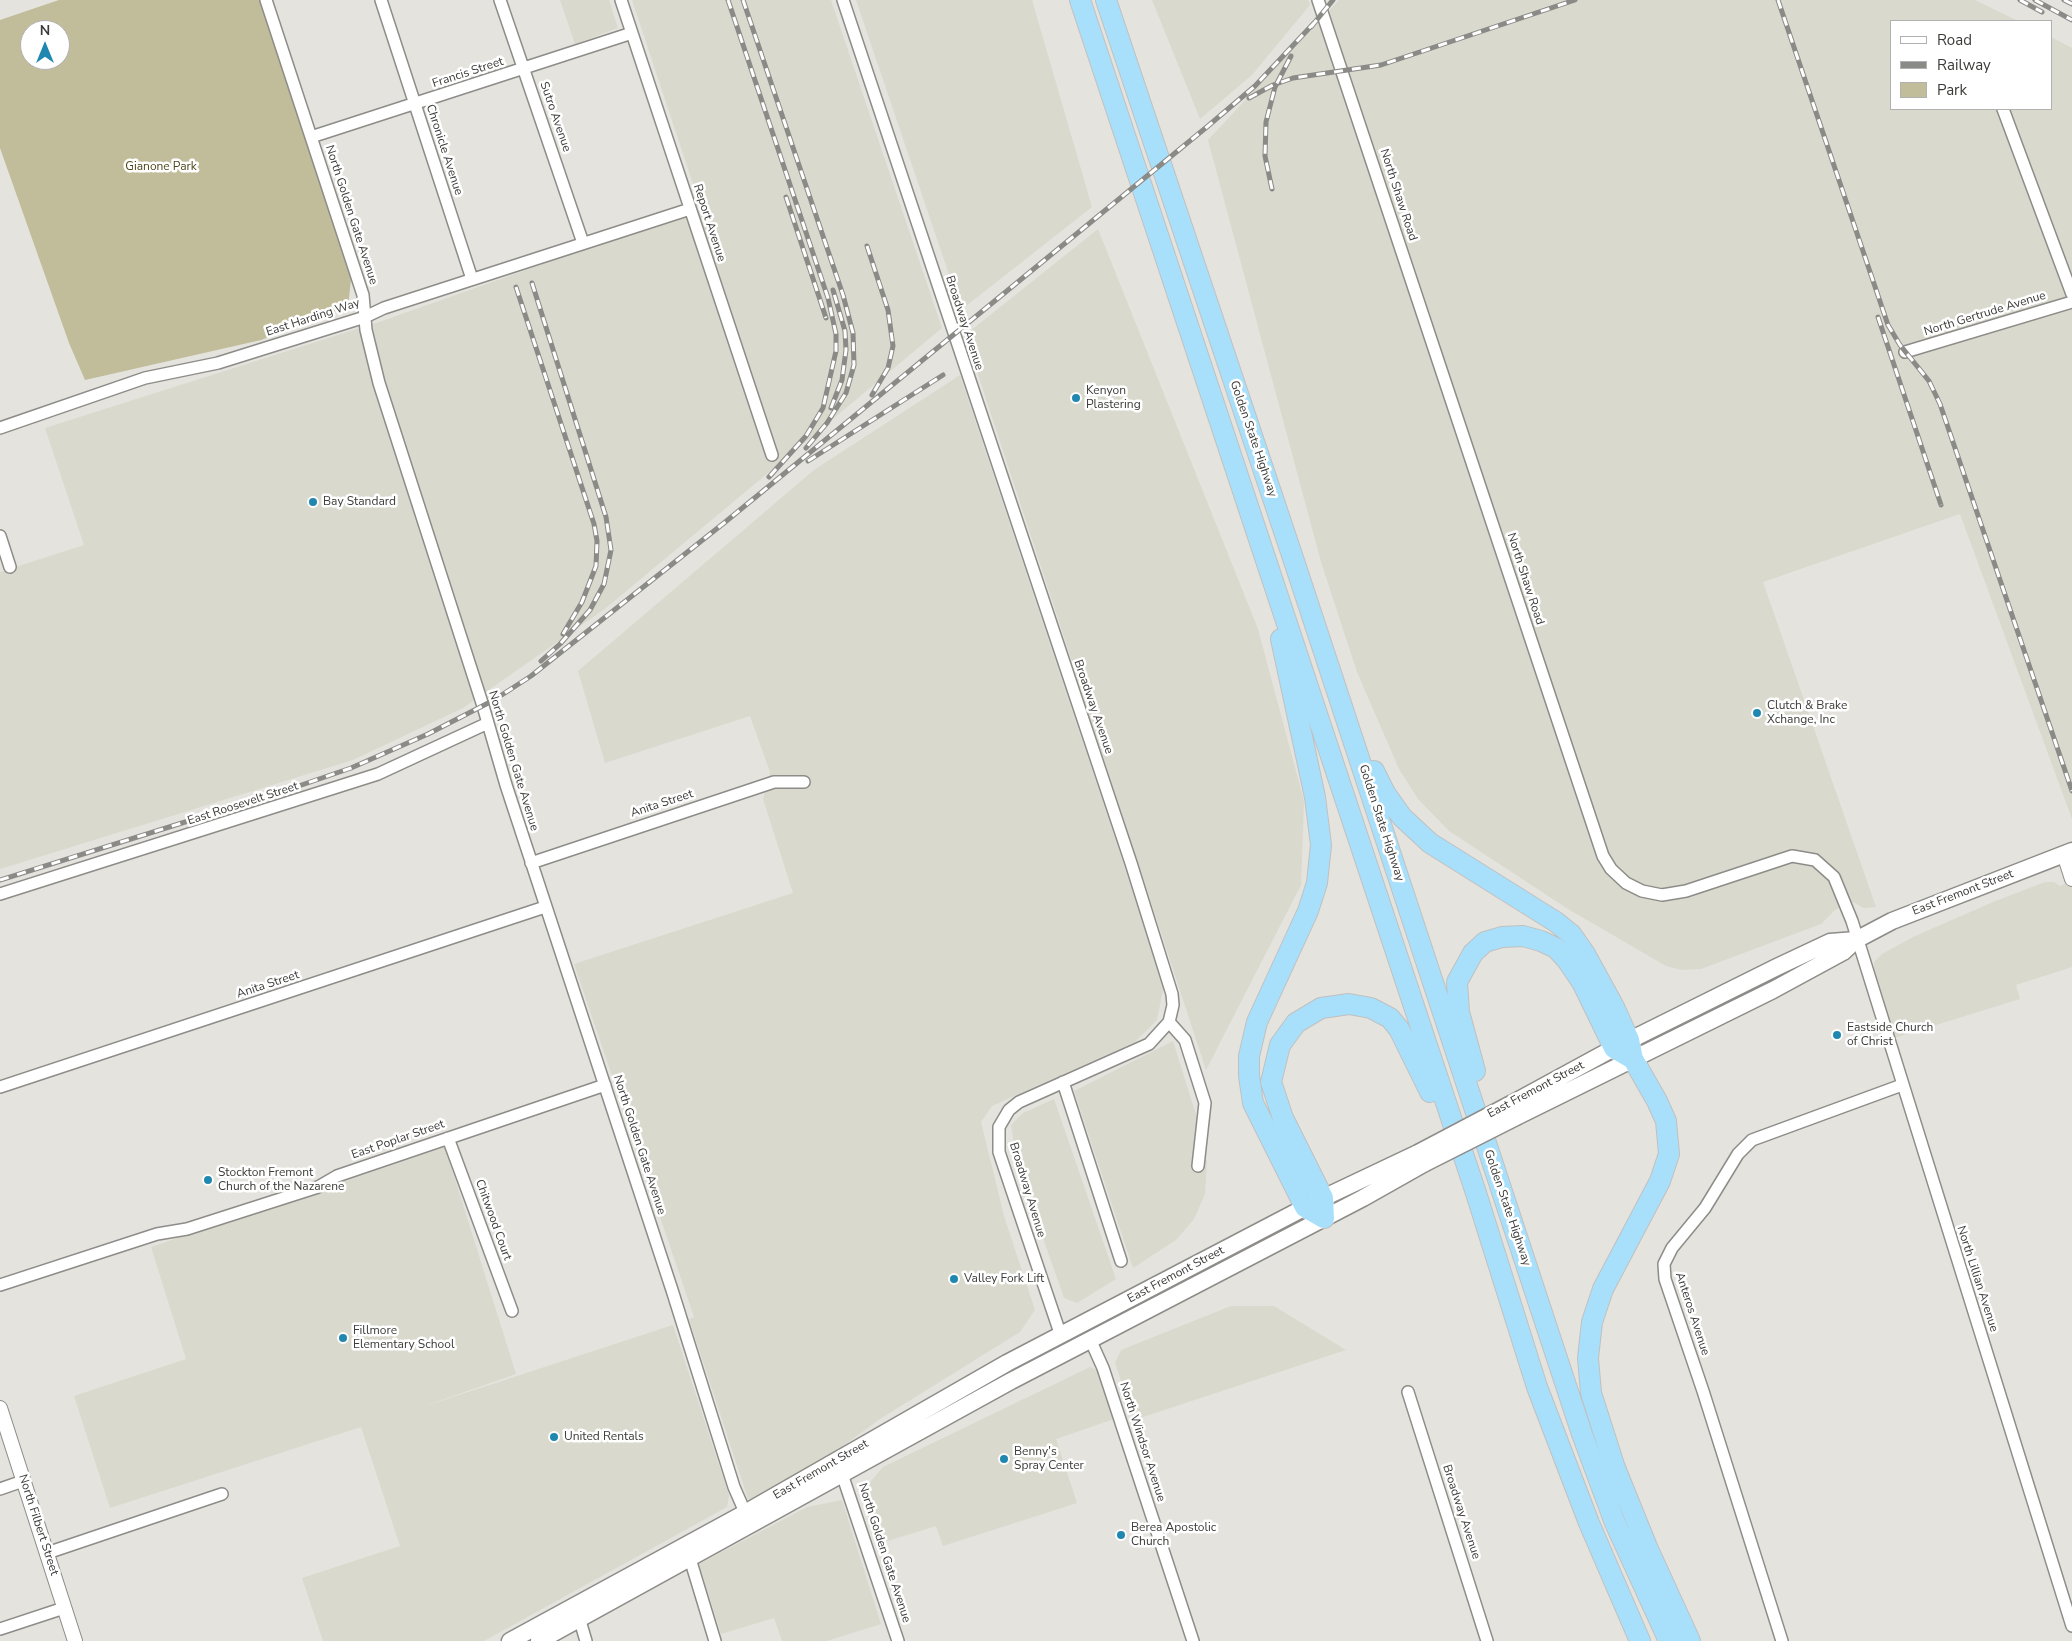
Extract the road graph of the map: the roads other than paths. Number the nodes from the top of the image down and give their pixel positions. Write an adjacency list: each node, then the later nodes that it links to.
1 (266, 0): 13 (street, North Golden Gate Avenue)
2 (381, 0): 11 (street, Chronicle Avenue)
3 (500, 0): 10 (street, Sutro Avenue)
4 (621, 0): 9 (street, Report Avenue)
5 (843, 0): 35 (street, Broadway Avenue)
6 (1080, 0): 24 (highway, Golden State Highway)
7 (1106, 0): 26 (highway, Golden State Highway)
8 (1318, 0): 34 (street, North Shaw Road)
9 (632, 33): 10 (street, Francis Street); 14 (street, Report Avenue)
10 (524, 68): 11 (street, Francis Street); 15 (street, Sutro Avenue)
11 (415, 104): 13 (street, Francis Street); 16 (street, Chronicle Avenue)
12 (2003, 110): 17 (street)
13 (311, 137): 19 (street, North Golden Gate Avenue)
14 (690, 209): 15 (street, East Harding Way); 22 (street, Report Avenue)
15 (583, 243): 16 (street, East Harding Way)
16 (472, 279): 19 (street, East Harding Way)
17 (2072, 294)
18 (2072, 302): 20 (street, North Gertrude Avenue)
19 (365, 317): 21 (street, East Harding Way); 27 (street, North Golden Gate Avenue)
20 (1905, 352)
21 (0, 428)
22 (772, 455)
23 (0, 536): 25 (street)
24 (1264, 556): 46 (highway, Golden State Highway); 48 (highway)
25 (10, 567)
26 (1319, 641): 36 (highway); 42 (highway, Golden State Highway)
27 (488, 723): 30 (street, North Golden Gate Avenue); 32 (street, East Roosevelt Street)
28 (804, 782): 30 (street, Anita Street)
29 (2068, 853): 31 (street); 34 (main road, East Fremont Street)
30 (531, 863): 33 (street, North Golden Gate Avenue)
31 (2072, 878)
32 (0, 894)
33 (545, 907): 38 (street, North Golden Gate Avenue); 40 (street, Anita Street)
34 (1856, 940): 36 (main road, East Fremont Street); 39 (street, North Lillian Avenue)
35 (1170, 1022): 37 (street, Broadway Avenue); 45 (street)
36 (1625, 1049): 41 (main road, East Fremont Street); 41 (main road, East Fremont Street); 42 (highway); 79 (highway)
37 (1063, 1082): 50 (street); 54 (street, Broadway Avenue)
38 (605, 1085): 43 (street, East Poplar Street); 62 (street, North Golden Gate Avenue)
39 (1902, 1085): 67 (street, North Lillian Avenue); 80 (street, Anteros Avenue)
40 (0, 1087)
41 (1516, 1110): 44 (main road, East Fremont Street, bridge)
42 (1479, 1124): 78 (highway, Golden State Highway)
43 (448, 1138): 51 (street, East Poplar Street); 52 (street, Chitwood Court)
44 (1421, 1158): 47 (main road, East Fremont Street); 49 (main road, East Fremont Street)
45 (1198, 1166)
46 (1476, 1193): 47 (highway); 77 (highway, Golden State Highway)
47 (1323, 1198): 48 (main road, East Fremont Street); 49 (highway)
48 (1305, 1207): 49 (highway); 53 (main road, East Fremont Street)
49 (1324, 1218): 55 (main road, East Fremont Street)
50 (1121, 1261)
51 (0, 1286)
52 (512, 1311)
53 (1083, 1323): 54 (main road, East Fremont Street); 55 (main road)
54 (1060, 1336): 62 (main road, East Fremont Street)
55 (1090, 1338): 58 (main road, East Fremont Street); 75 (street, North Windsor Avenue)
56 (1408, 1392): 76 (street, Broadway Avenue)
57 (0, 1408): 59 (street, North Filbert Street)
58 (842, 1474): 62 (main road, East Fremont Street); 74 (street, North Golden Gate Avenue)
59 (23, 1481): 60 (street); 64 (street, North Filbert Street)
60 (0, 1489)
61 (222, 1494): 64 (street)
62 (748, 1519): 63 (main road, East Fremont Street)
63 (688, 1551): 66 (main road, East Fremont Street); 73 (street)
64 (47, 1553): 65 (street, North Filbert Street)
65 (64, 1608): 68 (street); 69 (street, North Filbert Street)
66 (578, 1611): 70 (main road, East Fremont Street); 71 (main road, East Fremont Street); 72 (street)
67 (2072, 1626)
68 (0, 1629)
69 (76, 1641)
70 (510, 1641)
71 (539, 1641)
72 (586, 1641)
73 (715, 1641)
74 (898, 1641)
75 (1193, 1641)
76 (1487, 1641)
77 (1640, 1641)
78 (1669, 1641)
79 (1690, 1641)
80 (1782, 1641)

